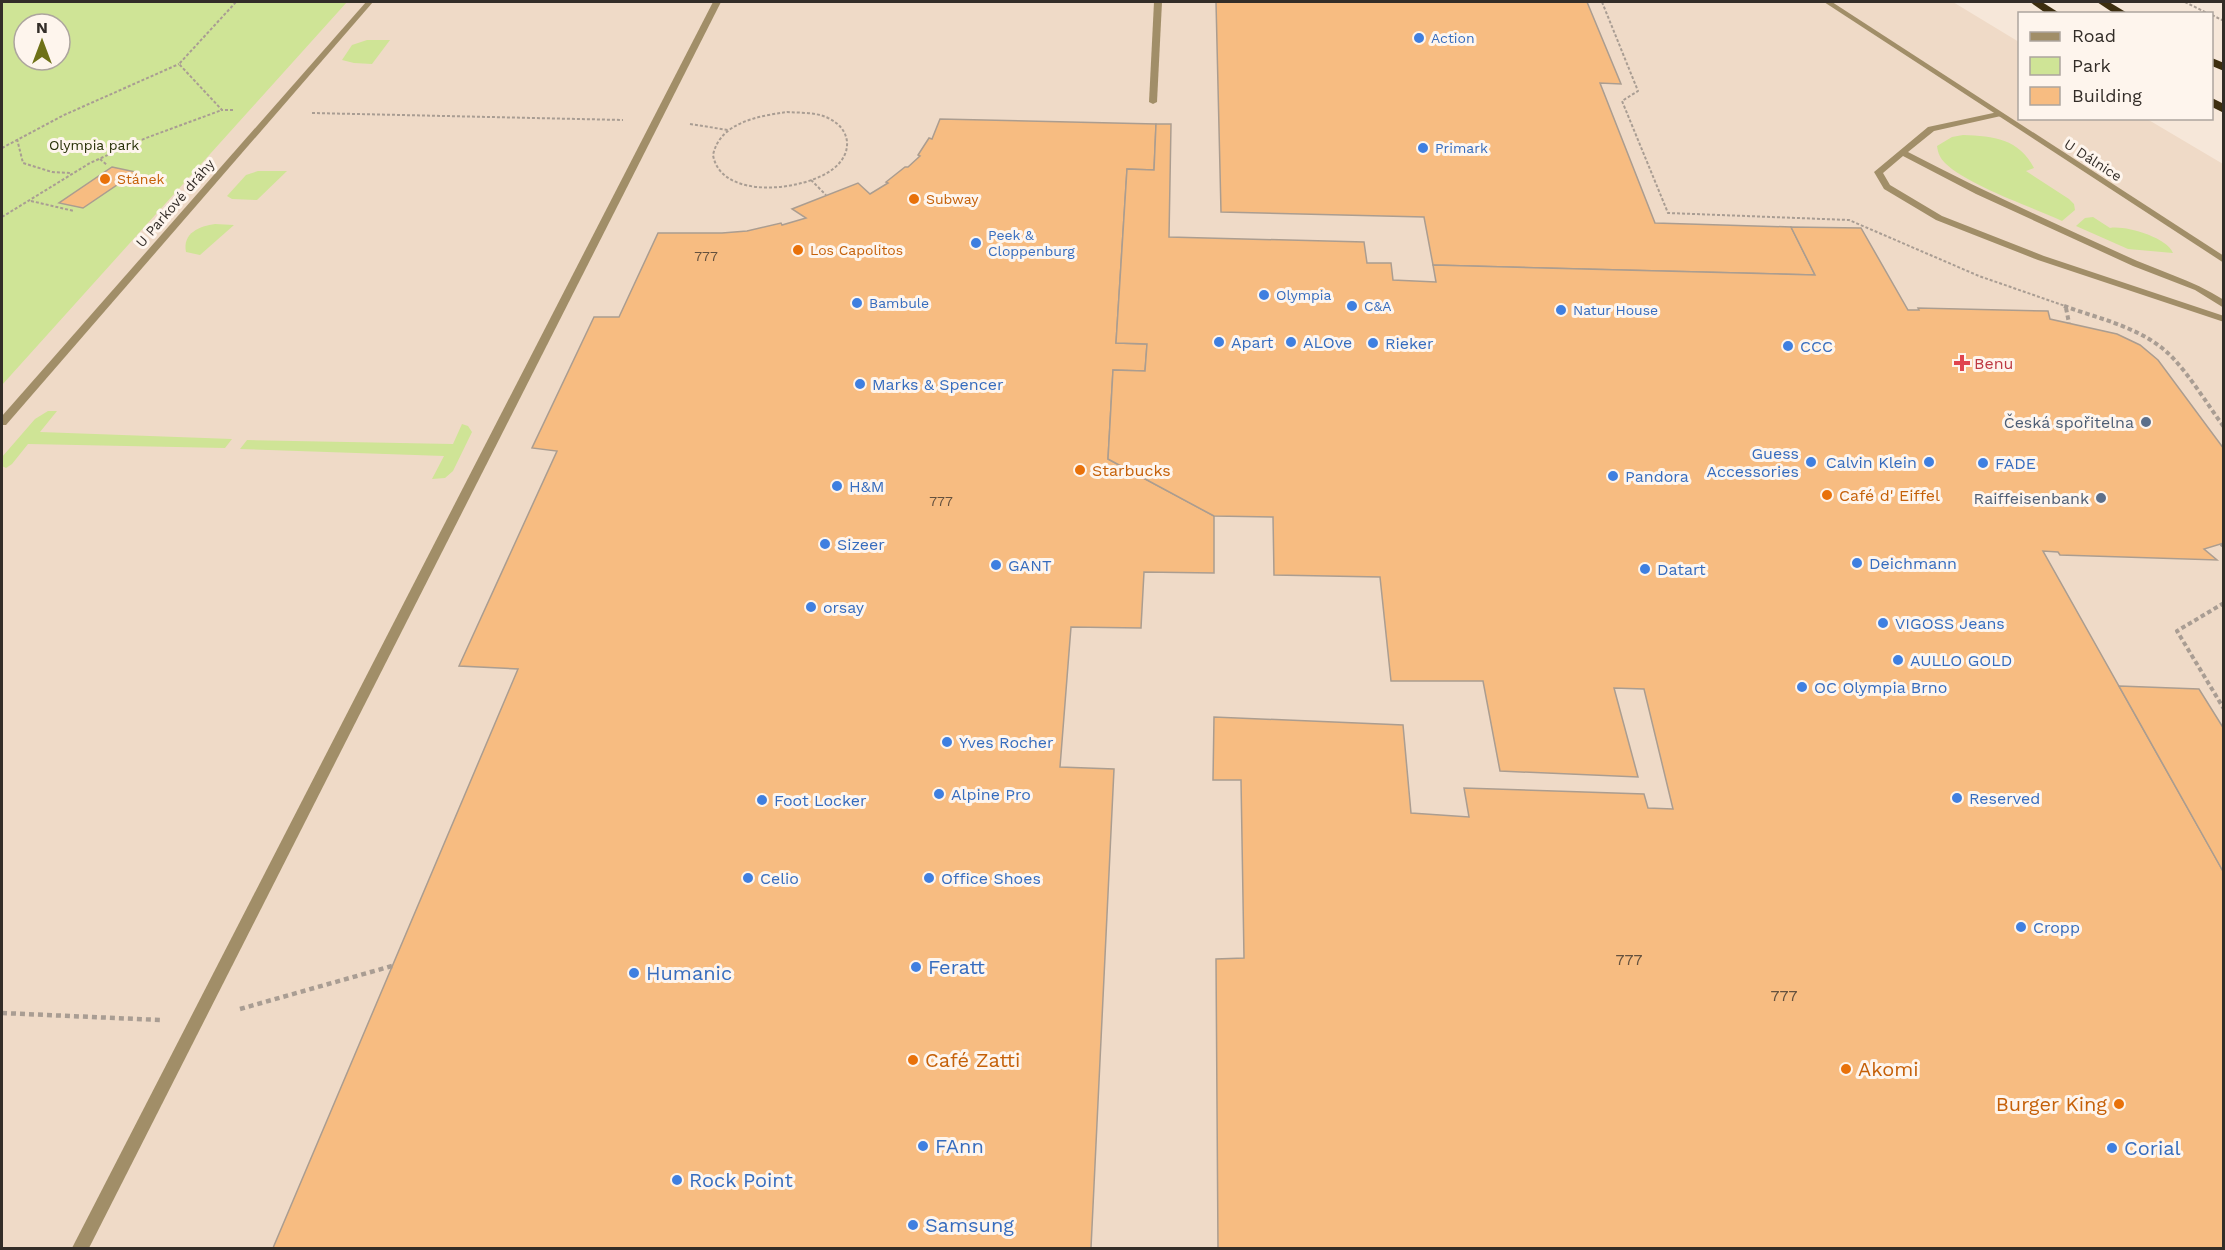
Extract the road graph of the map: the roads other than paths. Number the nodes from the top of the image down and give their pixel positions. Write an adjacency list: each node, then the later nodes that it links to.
1 (369, 2): 15 (street, U Parkové dráhy)
2 (717, 2): 16 (street)
3 (1158, 2): 9 (street)
4 (1828, 2): 10 (street, U Dálnice)
5 (2035, 2): 7 (highway)
6 (2102, 2): 8 (highway)
7 (2052, 12)
8 (2120, 12)
9 (1153, 102)
10 (1998, 114): 11 (street); 12 (street, U Dálnice)
11 (1903, 152): 13 (street); 14 (street)
12 (2223, 260)
13 (2223, 305)
14 (2223, 320)
15 (2, 422)
16 (80, 1248)

